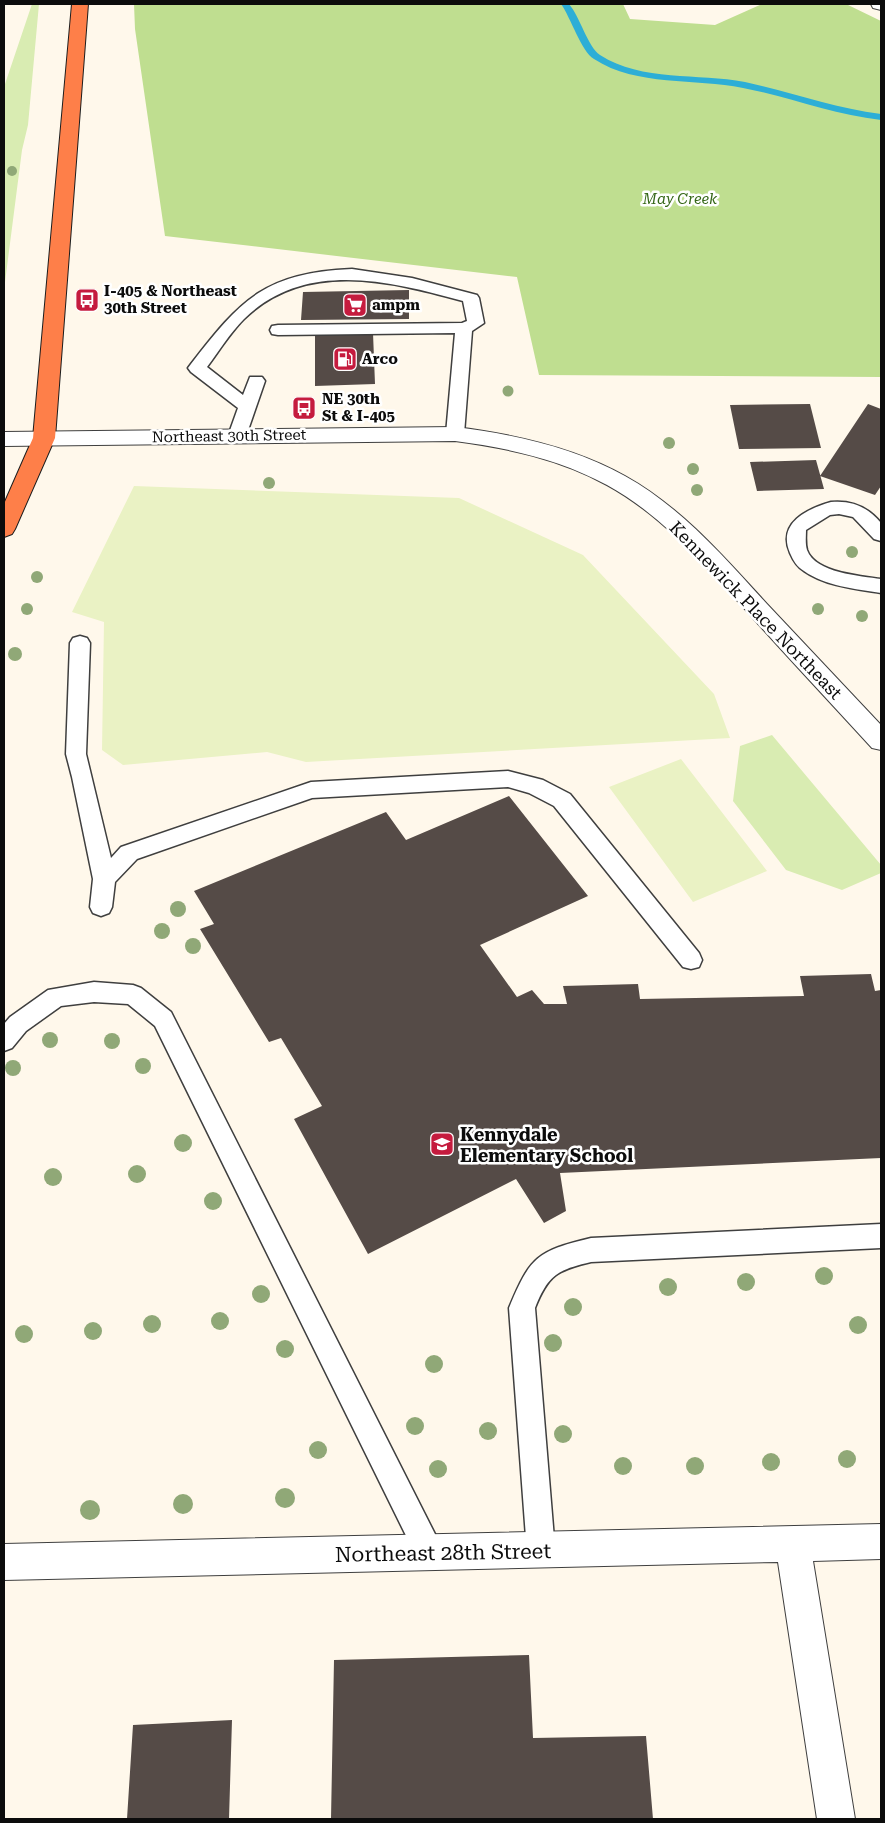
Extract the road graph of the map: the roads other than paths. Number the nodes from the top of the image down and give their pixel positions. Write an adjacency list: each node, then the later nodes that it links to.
1 (80, 4): 8 (highway)
2 (464, 328): 3 (lane); 5 (lane); 6 (lane)
3 (278, 330)
4 (256, 381): 5 (lane)
5 (247, 407): 7 (lane)
6 (455, 434): 7 (street, Northeast 30th Street); 14 (street, Kennewick Place Northeast)
7 (237, 436): 8 (street, Northeast 30th Street)
8 (44, 438): 9 (street, Northeast 30th Street); 10 (highway)
9 (4, 439)
10 (4, 529)
11 (881, 535): 12 (lane)
12 (881, 586)
13 (80, 643): 15 (lane)
14 (881, 741)
15 (104, 879): 16 (lane); 17 (lane)
16 (101, 907)
17 (691, 960)
18 (4, 1042): 23 (lane)
19 (881, 1236): 22 (lane)
20 (881, 1542): 21 (street, Northeast 28th Street)
21 (793, 1546): 22 (street, Northeast 28th Street); 25 (street)
22 (541, 1551): 23 (street, Northeast 28th Street)
23 (430, 1554): 24 (street, Northeast 28th Street)
24 (4, 1562)
25 (836, 1819)

